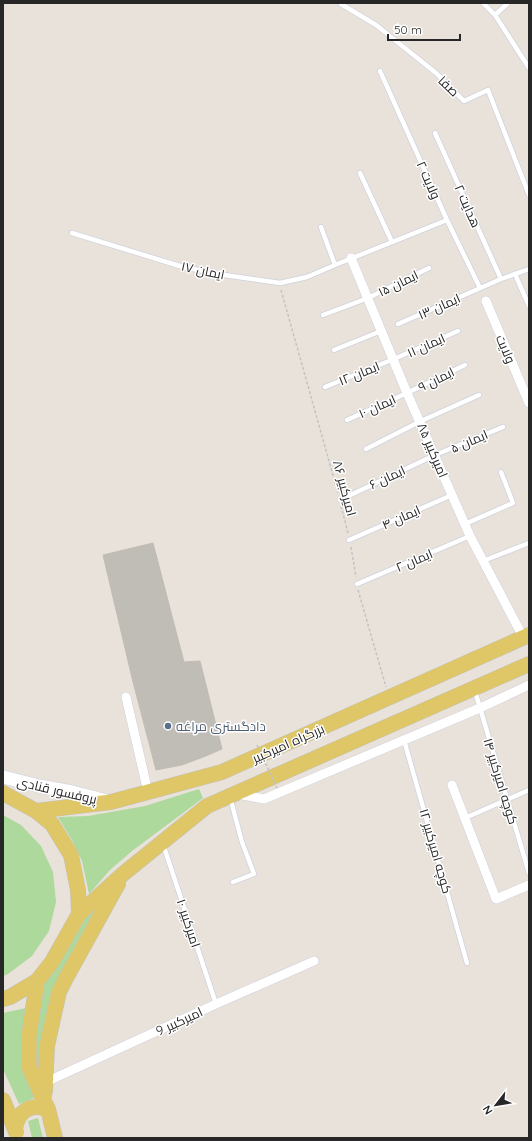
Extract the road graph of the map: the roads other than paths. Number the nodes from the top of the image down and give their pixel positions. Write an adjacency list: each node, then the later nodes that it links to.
1 (483, 3): 4 (lane)
2 (508, 3): 4 (lane)
3 (341, 4): 9 (lane, صفا)
4 (495, 15): 5 (lane)
5 (529, 68)
6 (380, 71): 10 (lane, ولایت ۲)
7 (435, 133): 19 (lane, هدایت ۲)
8 (360, 173): 13 (lane)
9 (529, 195)
10 (447, 220): 13 (lane, ایمان ۱۷); 20 (lane, ولایت ۲)
11 (321, 227): 15 (lane)
12 (72, 233): 15 (lane, ایمان ۱۷)
13 (392, 242): 14 (lane, ایمان ۱۷)
14 (351, 258): 15 (lane, ایمان ۱۷); 21 (street, امیرکبیر ۸۵)
15 (334, 265)
16 (429, 268): 21 (lane, ایمان ۱۵)
17 (529, 269): 18 (lane, ایمان ۱۳)
18 (515, 274): 19 (lane, ایمان ۱۳); 23 (lane)
19 (501, 279): 20 (lane, ایمان ۱۳)
20 (480, 288): 25 (lane, ایمان ۱۳)
21 (368, 298): 24 (lane, ایمان ۱۵); 26 (street, امیرکبیر ۸۵)
22 (486, 302): 34 (street, ولایت)
23 (529, 306)
24 (322, 315)
25 (398, 324)
26 (381, 330): 28 (lane); 29 (street, امیرکبیر ۸۵)
27 (458, 331): 29 (lane, ایمان ۱۱)
28 (334, 350)
29 (394, 359): 31 (lane, ایمان ۱۲); 32 (street, امیرکبیر ۸۵)
30 (464, 365): 32 (lane, ایمان ۹)
31 (325, 387)
32 (407, 393): 35 (lane, ایمان ۱۰); 36 (street, امیرکبیر ۸۵)
33 (479, 395): 36 (lane)
34 (528, 399)
35 (347, 420)
36 (421, 421): 38 (lane); 39 (street, امیرکبیر ۸۵)
37 (503, 427): 39 (lane, ایمان ۵)
38 (366, 449)
39 (435, 455): 41 (street, امیرکبیر ۸۵); 42 (lane, ایمان ۶)
40 (501, 472): 43 (lane)
41 (452, 495): 43 (street, امیرکبیر ۸۵); 45 (lane, ایمان ۴)
42 (340, 500)
43 (465, 524): 44 (street, امیرکبیر ۸۵)
44 (470, 536): 47 (street, امیرکبیر ۸۵); 48 (lane, ایمان ۲)
45 (349, 540)
46 (529, 543): 47 (lane)
47 (483, 561): 49 (street, امیرکبیر ۸۵)
48 (357, 584)
49 (526, 636): 59 (main road, بزرگراه امیرکبیر)
50 (529, 664): 52 (main road, بزرگراه امیرکبیر)
51 (529, 684): 54 (street)
52 (474, 689): 54 (lane, کوچه امیرکبیر ۱۴); 61 (main road, بزرگراه امیرکبیر)
53 (126, 697): 59 (street)
54 (480, 708): 55 (street); 62 (lane, کوچه امیرکبیر ۱۴)
55 (404, 740): 61 (street); 73 (lane, کوچه امیرکبیر ۱۲)
56 (3, 777): 63 (main road, پروفسور قنادی)
57 (452, 785): 65 (street)
58 (529, 790): 62 (lane)
59 (148, 792): 63 (main road, بزرگراه امیرکبیر)
60 (3, 793): 64 (main road)
61 (233, 795): 66 (main road, بزرگراه امیرکبیر); 69 (lane)
62 (507, 799): 65 (lane); 67 (lane, کوچه امیرکبیر ۱۴)
63 (111, 802): 64 (main road, بزرگراه امیرکبیر)
64 (36, 811): 71 (main road)
65 (465, 818): 70 (street)
66 (163, 842): 68 (main road, بزرگراه امیرکبیر); 76 (lane, امیرکبیر ۱۰)
67 (529, 873)
68 (123, 874): 71 (main road, بزرگراه امیرکبیر); 77 (main road)
69 (233, 882)
70 (529, 885)
71 (78, 914): 74 (main road)
72 (314, 961): 76 (street, امیرکبیر 9)
73 (467, 963)
74 (37, 981): 75 (main road); 79 (main road)
75 (3, 999)
76 (216, 1004): 77 (street, امیرکبیر 9)
77 (46, 1082): 79 (main road)
78 (3, 1100): 80 (main road)
79 (45, 1104): 80 (main road); 81 (main road)
80 (17, 1134)
81 (55, 1138)

